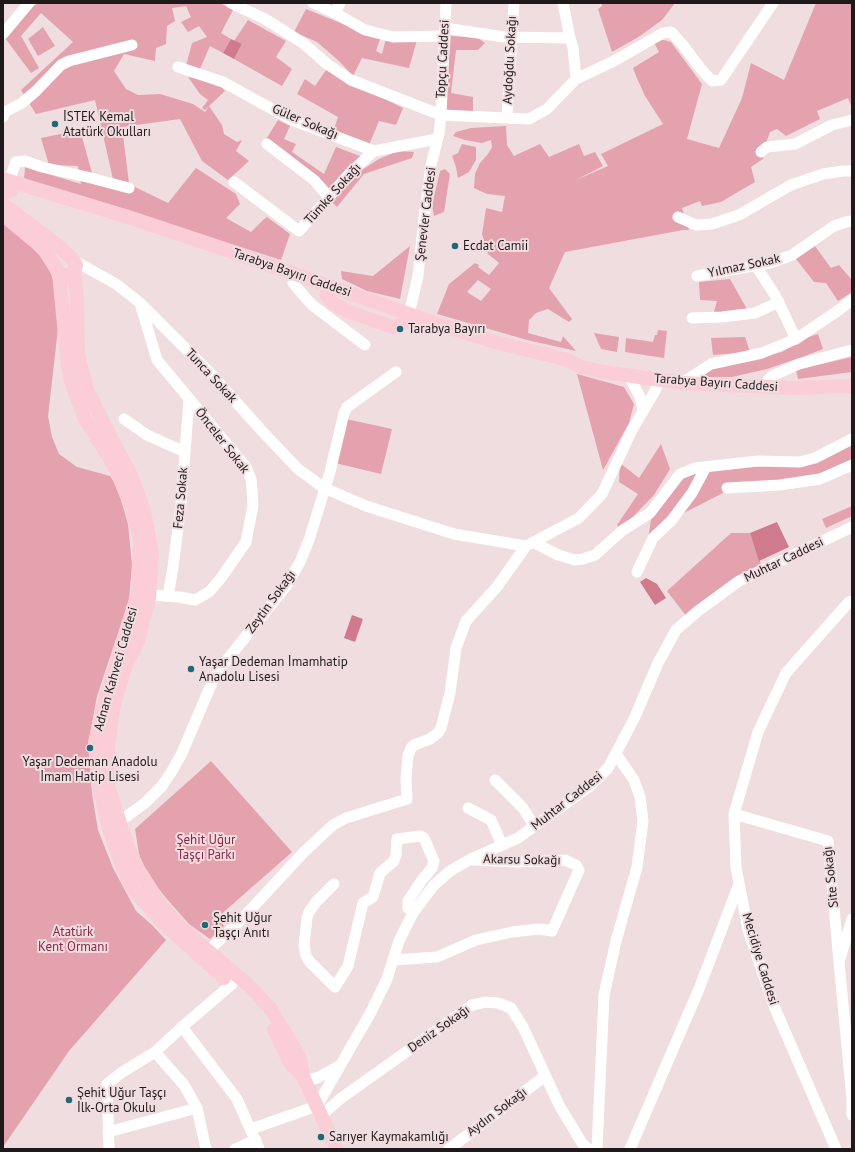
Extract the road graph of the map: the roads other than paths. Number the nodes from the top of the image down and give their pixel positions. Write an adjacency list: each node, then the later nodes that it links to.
1 (29, 3): 11 (street)
2 (231, 3): 17 (street)
3 (313, 3): 9 (street)
4 (340, 3): 9 (street)
5 (446, 3): 10 (street, Topçu Caddesi)
6 (514, 3): 12 (street, Aydoğdu Sokağı)
7 (563, 3): 13 (street)
8 (773, 3): 16 (street)
9 (335, 13): 10 (street)
10 (444, 32): 12 (street); 17 (street, Topçu Caddesi)
11 (3, 34)
12 (511, 37): 13 (street); 19 (street, Aydoğdu Sokağı)
13 (570, 38): 16 (street)
14 (132, 45): 18 (street)
15 (178, 67): 23 (street, Güler Sokağı)
16 (576, 79): 19 (street)
17 (441, 115): 19 (street); 21 (street, Şenevler Caddesi)
18 (3, 117)
19 (507, 117)
20 (852, 120): 24 (street)
21 (437, 139): 23 (street); 40 (street, Şenevler Caddesi)
22 (267, 144): 29 (street)
23 (374, 151): 29 (street, Tümke Sokağı)
24 (761, 152)
25 (852, 171): 30 (street)
26 (234, 182): 29 (street, Tümke Sokağı)
27 (129, 188): 28 (street)
28 (5, 196): 32 (main road); 34 (main road); 36 (main road, Tarabya Bayırı Caddesi); 40 (main road, Tarabya Bayırı Caddesi)
29 (330, 197)
30 (678, 217)
31 (852, 221): 33 (street, Yılmaz Sokak)
32 (73, 265): 34 (main road); 34 (main road); 38 (street, Tunca Sokak); 63 (main road, Adnan Kahveci Caddesi)
33 (756, 266): 35 (street, Yılmaz Sokak); 39 (street)
34 (57, 270): 82 (main road, Adnan Kahveci Caddesi)
35 (698, 276)
36 (293, 283): 40 (main road, Tarabya Bayırı Caddesi); 43 (street)
37 (852, 300): 42 (street)
38 (139, 302): 51 (street, Önceler Sokak); 58 (street, Tunca Sokak)
39 (779, 302): 41 (street); 42 (street)
40 (407, 318): 46 (main road, Tarabya Bayırı Caddesi)
41 (692, 318)
42 (796, 339): 48 (street)
43 (365, 345)
44 (852, 350): 50 (street)
45 (396, 372): 58 (street, Zeytin Sokağı)
46 (629, 376): 47 (main road, Tarabya Bayırı Caddesi); 52 (street)
47 (659, 380): 48 (main road, Tarabya Bayırı Caddesi); 52 (street)
48 (682, 383): 50 (main road, Tarabya Bayırı Caddesi)
49 (852, 386): 50 (main road, Tarabya Bayırı Caddesi)
50 (762, 387)
51 (189, 400): 55 (street, Feza Sokak); 64 (street, Önceler Sokak)
52 (643, 410): 61 (street)
53 (124, 418): 55 (street)
54 (852, 439): 57 (street, Tunca Sokak)
55 (185, 452): 64 (street, Feza Sokak)
56 (852, 465): 59 (street)
57 (706, 467): 61 (street, Tunca Sokak); 62 (street)
58 (324, 488): 61 (street, Tunca Sokak); 70 (street, Zeytin Sokağı)
59 (727, 488)
60 (852, 527): 66 (street, Muhtar Caddesi)
61 (529, 544): 79 (street)
62 (637, 572)
63 (149, 595): 64 (street, Önceler Sokak); 70 (main road, Adnan Kahveci Caddesi)
64 (168, 596)
65 (852, 601): 69 (street, Mecidiye Caddesi)
66 (616, 754): 71 (street, Muhtar Caddesi); 101 (street)
67 (494, 780): 71 (street)
68 (468, 808): 72 (street)
69 (734, 814): 75 (street, Mecidiye Caddesi); 81 (street, Site Sokağı)
70 (119, 822): 79 (main road, Adnan Kahveci Caddesi)
71 (534, 826): 72 (street, Muhtar Caddesi)
72 (502, 845): 73 (street, Muhtar Caddesi)
73 (471, 860): 76 (street, Muhtar Caddesi); 80 (street, Akarsu Sokağı)
74 (334, 884): 76 (street)
75 (739, 884): 102 (street); 103 (street, Mecidiye Caddesi)
76 (413, 913): 80 (street, Muhtar Caddesi)
77 (852, 919): 78 (street)
78 (849, 938): 81 (street)
79 (208, 951): 87 (main road, Adnan Kahveci Caddesi)
80 (393, 960): 85 (street, Muhtar Caddesi)
81 (839, 962): 88 (street)
82 (232, 984): 83 (street); 87 (main road, Adnan Kahveci Caddesi)
83 (182, 1027): 84 (street); 92 (street)
84 (155, 1052): 89 (street); 93 (street)
85 (339, 1066): 87 (street); 90 (street, Muhtar Caddesi)
86 (545, 1076): 90 (street, Deniz Sokağı); 95 (street, Deniz Sokağı); 100 (street, Aydın Sokağı)
87 (304, 1079): 90 (main road, Adnan Kahveci Caddesi)
88 (851, 1086): 91 (street)
89 (197, 1108): 93 (street); 97 (street)
90 (319, 1110): 92 (street); 99 (main road, Adnan Kahveci Caddesi)
91 (852, 1115)
92 (251, 1129): 94 (street)
93 (108, 1132): 96 (street)
94 (258, 1145): 98 (street)
95 (581, 1147)
96 (109, 1149)
97 (206, 1149)
98 (235, 1149)
99 (337, 1149)
100 (449, 1149)
101 (597, 1149)
102 (630, 1149)
103 (836, 1149)

